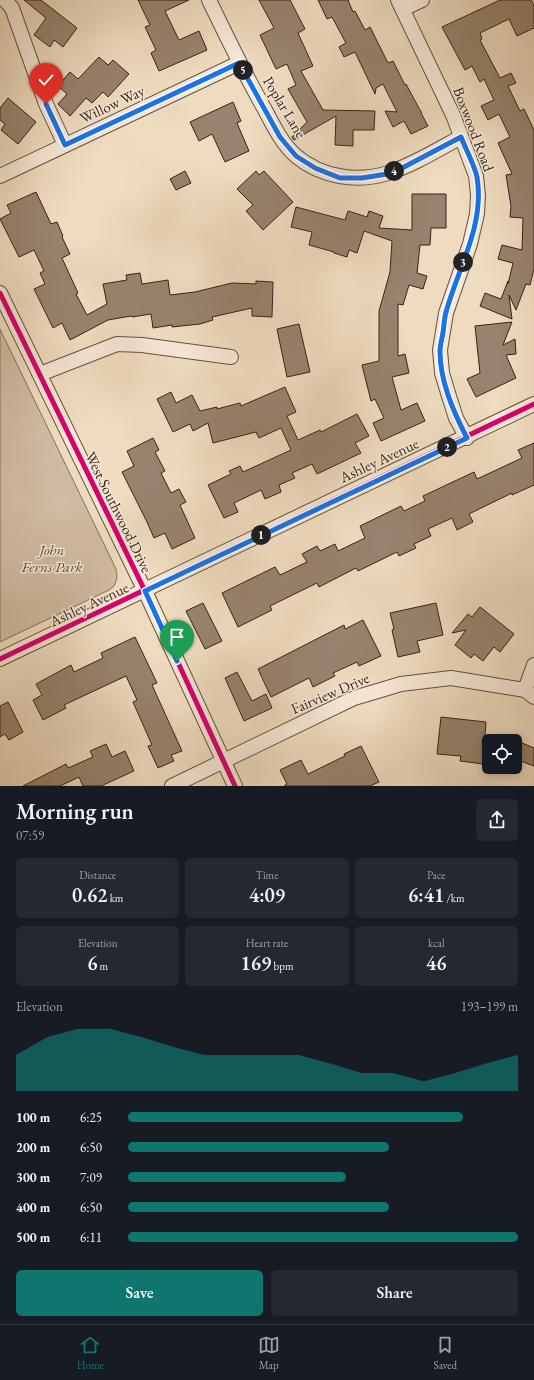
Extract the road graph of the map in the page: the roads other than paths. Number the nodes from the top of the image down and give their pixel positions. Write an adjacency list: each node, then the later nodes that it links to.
1 (5, 0): 7 (street)
2 (209, 0): 5 (street, Poplar Lane)
3 (422, 0): 4 (street)
4 (401, 5): 6 (street, Boxwood Road)
5 (239, 63): 6 (street, Poplar Lane); 7 (street, Willow Way)
6 (461, 137): 13 (street, Boxwood Road)
7 (65, 145): 8 (street, Willow Way)
8 (0, 176)
9 (0, 293): 11 (street, West Southwood Drive)
10 (231, 357): 11 (street)
11 (40, 374): 14 (street, West Southwood Drive)
12 (534, 404): 13 (street, Ashley Avenue)
13 (467, 438): 14 (street, Ashley Avenue)
14 (145, 591): 15 (street, Ashley Avenue); 18 (street, West Southwood Drive)
15 (0, 659)
16 (534, 665): 17 (street)
17 (529, 694): 18 (street, Fairview Drive)
18 (224, 760): 19 (street, Fairview Drive); 20 (street, West Southwood Drive)
19 (172, 786)
20 (235, 786)

